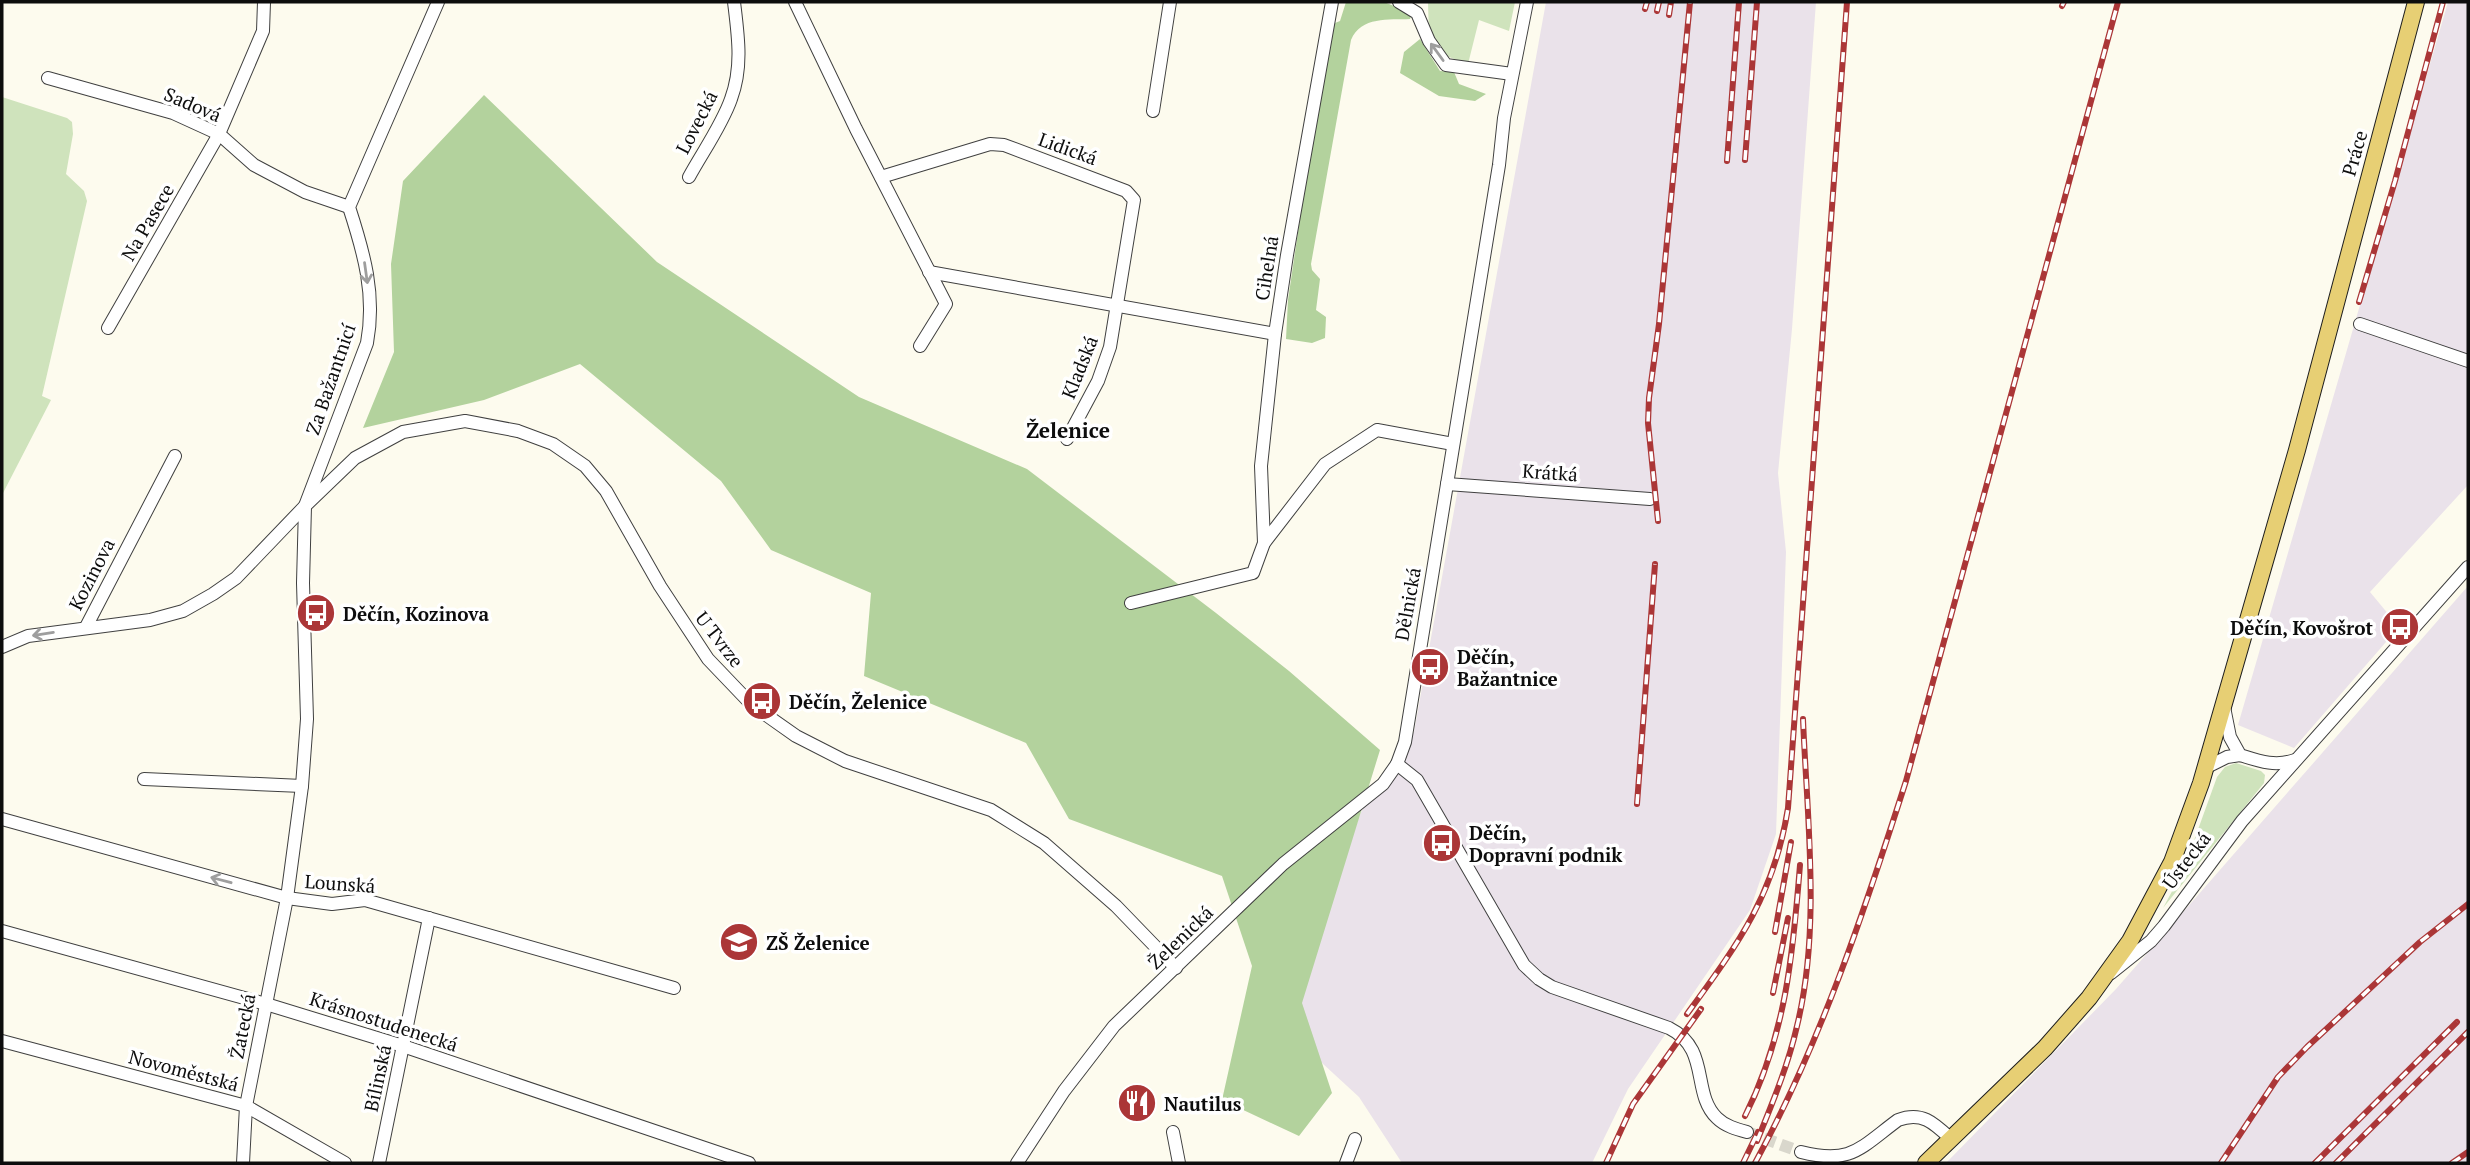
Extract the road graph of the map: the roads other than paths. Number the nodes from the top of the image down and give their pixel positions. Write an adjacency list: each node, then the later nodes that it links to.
1 (264, 2): 13 (street, Na Pasece)
2 (438, 2): 16 (street)
3 (734, 2): 14 (street, Lovecká)
4 (795, 2): 15 (street)
5 (1170, 2): 12 (street)
6 (1332, 2): 21 (street, Cihelná)
7 (1399, 2): 10 (street, one-way to 7)
8 (1527, 2): 10 (street, Dělnická)
9 (2416, 2): 35 (main road, Práce)
10 (1512, 74): 25 (street, Dělnická)
11 (48, 78): 13 (street, Sadová)
12 (1153, 111)
13 (219, 134): 16 (street, Sadová); 20 (street, Na Pasece)
14 (689, 177)
15 (881, 177): 17 (street); 18 (street, Lidická)
16 (349, 207): 29 (street, Za Bažantnicí, one-way to 29)
17 (929, 272): 18 (street); 22 (street)
18 (1118, 307): 21 (street); 24 (street, Kladská)
19 (2360, 324): 23 (street)
20 (108, 328)
21 (1275, 334): 30 (street, Cihelná)
22 (920, 346)
23 (2468, 361)
24 (1067, 439)
25 (1453, 444): 27 (street, Dělnická); 30 (street)
26 (175, 456): 33 (street, Kozinova)
27 (1447, 484): 28 (street, Krátká); 38 (street, Dělnická)
28 (1650, 499)
29 (305, 506): 33 (street, Kozinova); 41 (street, Za Bažantnicí); 46 (street, U Tvrze)
30 (1264, 543): 32 (street)
31 (2468, 567): 37 (street, Ústecká)
32 (1131, 603)
33 (86, 627): 34 (street, one-way to 34)
34 (2, 647)
35 (2224, 705): 36 (street); 39 (main road, Ústecká)
36 (2239, 755): 37 (street); 39 (street)
37 (2295, 760): 47 (street, Ústecká)
38 (1397, 764): 46 (street, Želenická); 54 (street)
39 (2205, 768): 47 (main road, Ústecká)
40 (144, 779): 41 (street)
41 (302, 786): 43 (street, Za Bažantnicí)
42 (2, 819): 43 (street, Lounská, one-way to 42)
43 (287, 898): 44 (street, Lounská); 49 (street, Žatecká)
44 (429, 918): 48 (street, Lounská); 51 (street, Bílinská)
45 (2, 931): 49 (street, Krásnostudenecká)
46 (1176, 968): 62 (street, Želenická)
47 (2104, 978): 56 (main road, Ústecká)
48 (674, 988)
49 (266, 1004): 51 (street, Krásnostudenecká); 52 (street, Žatecká)
50 (2, 1041): 52 (street, Novoměstská)
51 (403, 1046): 60 (street, Bílinská); 61 (street, Krásnostudenecká)
52 (246, 1106): 58 (street, Žatecká); 59 (street, Novoměstská)
53 (1172, 1132): 63 (street)
54 (1747, 1132)
55 (1355, 1139): 64 (street)
56 (1951, 1139): 57 (street); 65 (main road, Ústecká)
57 (1801, 1152)
58 (243, 1163)
59 (345, 1163)
60 (379, 1163)
61 (749, 1163)
62 (1017, 1163)
63 (1179, 1163)
64 (1346, 1163)
65 (1926, 1163)

